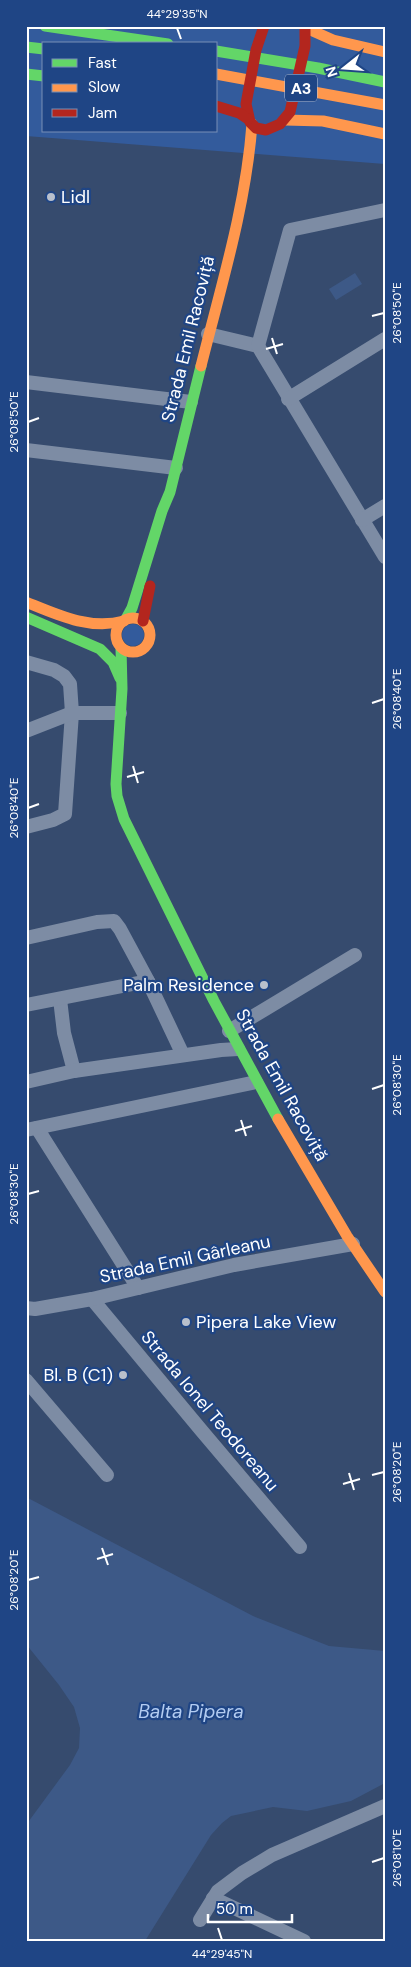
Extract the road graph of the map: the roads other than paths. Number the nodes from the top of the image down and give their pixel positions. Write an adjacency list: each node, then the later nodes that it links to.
1 (45, 26): 4 (main road)
2 (264, 26): 16 (main road, Strada Emil Racoviță)
3 (305, 27): 8 (main road); 15 (main road)
4 (154, 42)
5 (26, 47): 6 (main road)
6 (42, 49)
7 (218, 51): 12 (main road, A3)
8 (385, 52)
9 (26, 74): 11 (main road)
10 (218, 74): 13 (main road, A3)
11 (42, 76)
12 (385, 82)
13 (385, 105)
14 (218, 107): 16 (main road)
15 (285, 120): 17 (main road); 18 (main road)
16 (250, 122): 18 (main road); 19 (main road, Strada Emil Racoviță)
17 (385, 134)
18 (266, 138): 19 (main road, Strada Emil Racoviță)
19 (243, 195): 21 (main road, Strada Emil Racoviță)
20 (385, 210): 23 (street)
21 (208, 334): 23 (street); 26 (main road, Strada Emil Racoviță)
22 (385, 339): 25 (street)
23 (254, 345): 25 (street)
24 (26, 382): 26 (street)
25 (288, 399): 31 (street)
26 (191, 402): 28 (main road, Strada Emil Racoviță)
27 (26, 450): 28 (street)
28 (176, 468): 29 (main road, Strada Emil Racoviță)
29 (170, 492): 36 (main road, Strada Emil Racoviță); 37 (main road, Strada Emil Racoviță)
30 (385, 506): 31 (street)
31 (362, 520): 32 (street)
32 (385, 557)
33 (26, 602): 36 (main road)
34 (26, 609): 38 (main road)
35 (26, 617): 41 (main road)
36 (125, 620): 37 (main road); 38 (main road, Strada Emil Racoviță)
37 (142, 622): 39 (main road, Strada Emil Racoviță)
38 (119, 644): 39 (main road); 41 (main road, Strada Emil Racoviță)
39 (133, 652): 41 (main road, Strada Emil Racoviță)
40 (26, 662): 42 (street)
41 (121, 684): 43 (main road, Strada Emil Racoviță)
42 (72, 713): 43 (street); 44 (street); 45 (street)
43 (120, 713): 51 (main road, Strada Emil Racoviță)
44 (26, 731)
45 (26, 827)
46 (26, 938): 48 (street)
47 (355, 955): 51 (street)
48 (148, 981): 49 (street); 53 (street)
49 (60, 999): 50 (street); 54 (street)
50 (26, 1005)
51 (229, 1031): 52 (main road, Strada Emil Racoviță)
52 (238, 1049): 53 (street); 56 (main road, Strada Emil Racoviță)
53 (183, 1055): 54 (street)
54 (74, 1071): 55 (street)
55 (26, 1082)
56 (256, 1082): 57 (street); 58 (main road, Strada Emil Racoviță)
57 (32, 1129): 59 (street)
58 (353, 1244): 59 (street, Strada Emil Gârleanu); 60 (main road, Strada Emil Racoviță)
59 (138, 1288): 61 (street, Strada Emil Gârleanu)
60 (385, 1292)
61 (92, 1298): 62 (street, Strada Emil Gârleanu); 65 (street, Strada Ionel Teodoreanu)
62 (26, 1308)
63 (26, 1380): 64 (street)
64 (107, 1475)
65 (300, 1547)
66 (385, 1806): 67 (street)
67 (213, 1898): 68 (street); 69 (street)
68 (200, 1920)
69 (304, 1941)

